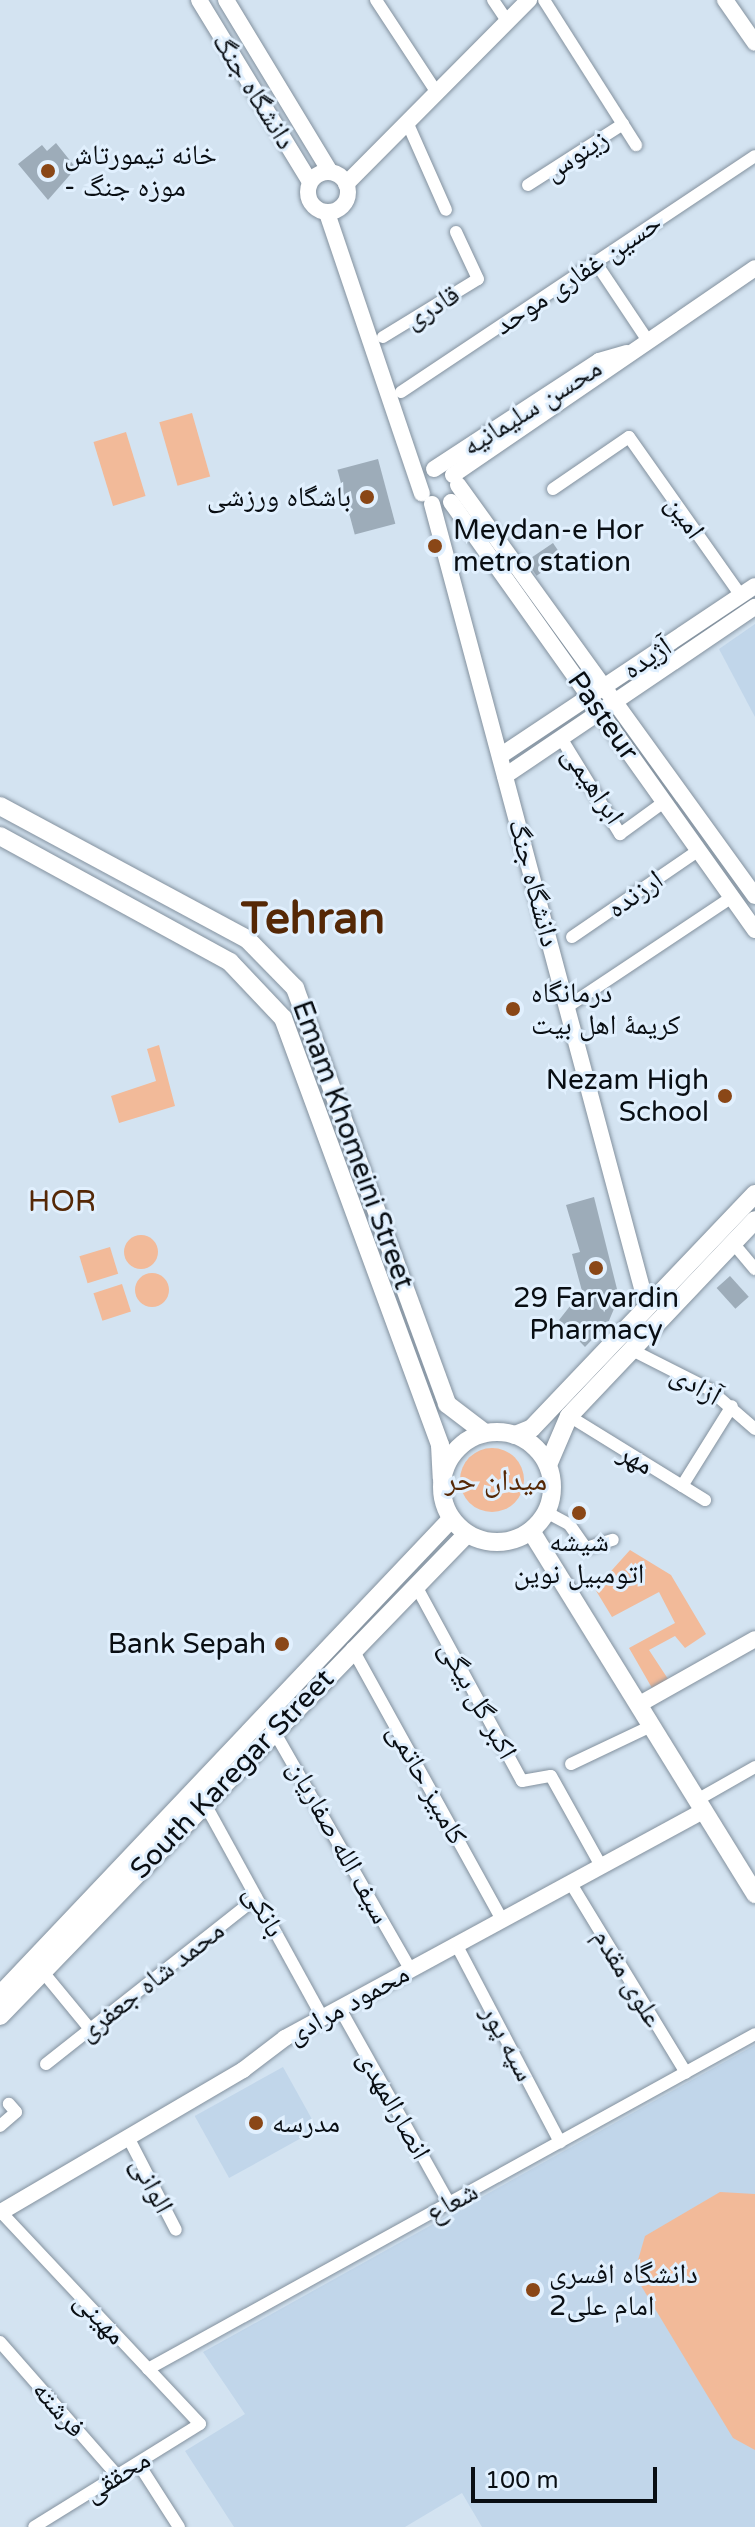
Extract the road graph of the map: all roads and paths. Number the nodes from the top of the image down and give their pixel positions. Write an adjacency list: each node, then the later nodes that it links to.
1 (199, 0): 16 (main road, دانشگاه جنگ)
2 (226, 0): 15 (main road, دانشگاه جنگ)
3 (376, 0): 10 (street)
4 (493, 0): 8 (street)
5 (529, 0): 8 (main road)
6 (544, 0): 12 (street)
7 (725, 0): 9 (main road)
8 (508, 22): 10 (main road)
9 (755, 43)
10 (437, 93): 11 (main road)
11 (407, 122): 17 (main road); 19 (street)
12 (623, 124): 13 (street); 18 (street, زینوس)
13 (636, 145)
14 (755, 156): 22 (street, حسین غفاری موحد)
15 (330, 172): 16 (main road); 17 (main road)
16 (310, 182): 20 (main road)
17 (346, 184): 20 (main road)
18 (528, 185)
19 (446, 210)
20 (332, 212): 24 (main road); 31 (main road, دانشگاه جنگ)
21 (456, 232): 24 (street, قادری)
22 (596, 263): 25 (street); 27 (street, حسین غفاری موحد)
23 (755, 268): 25 (main road, محسن سلیمانیه)
24 (383, 337): 27 (main road)
25 (648, 341): 26 (main road, محسن سلیمانیه)
26 (633, 352): 28 (main road, محسن سلیمانیه); 29 (main road, محسن سلیمانیه)
27 (401, 392): 28 (main road)
28 (430, 472): 29 (main road); 31 (main road)
29 (456, 480): 31 (main road); 34 (main road, Pasteur)
30 (553, 489): 32 (street, امین)
31 (438, 501): 35 (main road, Pasteur); 39 (main road, دانشگاه جنگ)
32 (748, 591): 34 (main road, آژیده)
33 (755, 607): 36 (main road, آژیده)
34 (604, 687): 35 (main road, آژیده); 36 (main road, Pasteur)
35 (589, 697): 36 (main road, Pasteur); 39 (main road, آژیده)
36 (607, 707): 37 (main road, Pasteur); 38 (main road, آژیده)
37 (622, 728): 41 (main road, Pasteur); 46 (main road, Pasteur)
38 (561, 738): 40 (main road, آژیده); 41 (street, ابراهیمی)
39 (500, 756): 40 (main road, دانشگاه جنگ)
40 (505, 776): 53 (main road, دانشگاه جنگ)
41 (664, 802): 45 (main road, Pasteur)
42 (0, 806): 44 (main road, Emam Khomeini Street)
43 (0, 836): 47 (main road, Emam Khomeini Street)
44 (74, 846): 47 (main road); 63 (main road, Emam Khomeini Street)
45 (699, 850): 48 (main road, Pasteur); 52 (street, ارزنده)
46 (727, 857): 48 (main road); 49 (main road, Pasteur)
47 (60, 868): 66 (main road, Emam Khomeini Street)
48 (712, 869): 50 (main road, Pasteur)
49 (754, 894)
50 (732, 897): 51 (main road, Pasteur); 53 (street)
51 (755, 930)
52 (572, 937)
53 (567, 1007): 58 (main road, دانشگاه جنگ)
54 (755, 1194): 58 (main road)
55 (755, 1220): 56 (main road)
56 (733, 1243): 57 (street); 59 (main road)
57 (755, 1269)
58 (647, 1307): 64 (main road)
59 (632, 1350): 60 (street, آزادی); 61 (main road)
60 (732, 1406): 62 (street, آزادی); 67 (street)
61 (569, 1416): 65 (main road); 67 (street, مهر)
62 (755, 1429)
63 (485, 1433): 64 (main road); 66 (main road)
64 (515, 1435): 65 (main road)
65 (548, 1465): 69 (main road)
66 (442, 1478): 70 (main road)
67 (682, 1486): 68 (street, مهر)
68 (705, 1500)
69 (546, 1512): 71 (main road); 73 (street)
70 (451, 1519): 72 (main road); 78 (main road, South Karegar Street)
71 (531, 1531): 72 (main road); 77 (main road)
72 (467, 1534): 74 (main road, South Karegar Street)
73 (613, 1540)
74 (415, 1584): 76 (main road, South Karegar Street); 84 (street, اکبر گل بیگی)
75 (755, 1639): 77 (main road)
76 (352, 1648): 78 (main road, South Karegar Street); 88 (street, کامبیز حاتمی)
77 (638, 1705): 79 (main road)
78 (269, 1723): 82 (main road, South Karegar Street); 90 (street, سیف الله صفاریان); 92 (main road, South Karegar Street)
79 (651, 1726): 80 (street); 83 (main road)
80 (571, 1764)
81 (755, 1767): 83 (street)
82 (205, 1804): 87 (street, بانکی); 91 (main road, South Karegar Street)
83 (700, 1805): 84 (main road, محمود مرادی); 86 (main road)
84 (601, 1866): 85 (main road, محمود مرادی)
85 (570, 1882): 88 (main road, محمود مرادی); 99 (street, علوی مقدم)
86 (755, 1894)
87 (256, 1898): 95 (street, بانکی); 96 (street, محمد شاه جعفری)
88 (502, 1920): 89 (main road, محمود مرادی)
89 (456, 1944): 90 (main road, محمود مرادی); 103 (street, سپه پور)
90 (410, 1969): 93 (main road, محمود مرادی)
91 (43, 1972): 94 (main road, South Karegar Street); 96 (street)
92 (0, 1995)
93 (339, 2007): 95 (main road, محمود مرادی); 104 (street, انصارالمهدی)
94 (0, 2016)
95 (322, 2017): 102 (main road, محمود مرادی)
96 (90, 2029): 98 (street, محمد شاه جعفری)
97 (755, 2034): 99 (street, شعاع)
98 (46, 2064)
99 (686, 2073): 103 (street, شعاع)
100 (9, 2104): 101 (street)
101 (0, 2126)
102 (129, 2139): 105 (main road, محمود مرادی); 106 (street, الوانی)
103 (560, 2142): 104 (street, شعاع)
104 (449, 2203): 108 (street, شعاع)
105 (0, 2211): 108 (street, مهینی)
106 (176, 2230)
107 (0, 2342): 111 (street, فرشته)
108 (148, 2369): 109 (street, مهینی)
109 (200, 2424): 110 (street, محققی)
110 (138, 2463): 111 (street, محققی); 113 (street)
111 (117, 2475): 112 (street, محققی)
112 (34, 2527)
113 (179, 2527)

